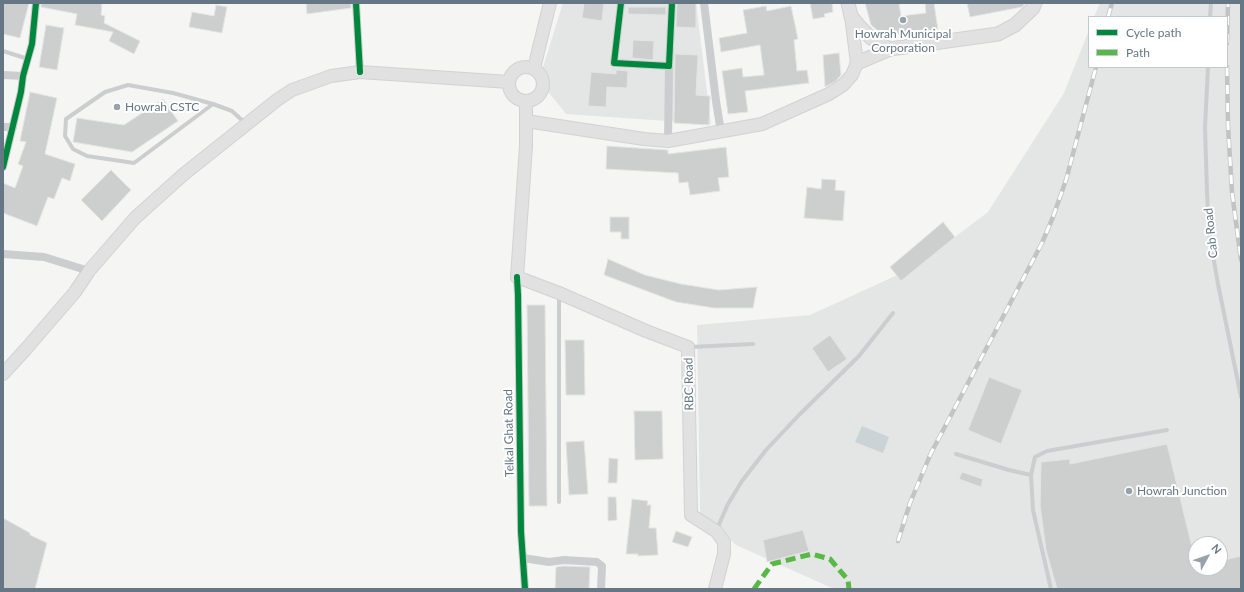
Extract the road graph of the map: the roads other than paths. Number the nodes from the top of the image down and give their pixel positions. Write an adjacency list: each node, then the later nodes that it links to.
1 (36, 3): 13 (street)
2 (356, 3): 18 (street)
3 (550, 3): 16 (main road)
4 (621, 3): 15 (street)
5 (672, 3): 15 (street)
6 (704, 3): 28 (street)
7 (1035, 3): 11 (main road)
8 (1211, 3): 10 (lane)
9 (850, 9): 11 (main road); 14 (main road)
10 (1210, 16)
11 (890, 49): 14 (main road)
12 (3, 51): 13 (lane)
13 (28, 59): 20 (street)
14 (857, 64): 28 (main road)
15 (669, 66): 29 (street)
16 (534, 68): 21 (main road); 22 (main road)
17 (1208, 68): 39 (lane, Cab Road)
18 (360, 72): 21 (main road); 25 (main road)
19 (3, 75): 20 (street)
20 (23, 76): 27 (street)
21 (509, 82): 22 (main road)
22 (526, 101): 24 (main road)
23 (213, 104): 23 (lane); 25 (lane)
24 (526, 120): 29 (main road); 33 (main road)
25 (246, 125): 32 (main road)
26 (3, 127): 27 (street)
27 (13, 127): 30 (street)
28 (722, 132): 29 (main road)
29 (668, 141)
30 (3, 167)
31 (3, 254): 32 (street)
32 (89, 271): 38 (main road)
33 (517, 277): 34 (main road, RBC Road); 45 (street, Telkal Ghat Road)
34 (559, 293): 37 (main road, RBC Road); 43 (lane)
35 (893, 313): 44 (lane)
36 (753, 344): 37 (lane)
37 (688, 347): 44 (main road, RBC Road)
38 (3, 374)
39 (1241, 397)
40 (1168, 430): 42 (lane)
41 (956, 454): 42 (lane)
42 (1031, 475): 49 (lane)
43 (559, 502)
44 (716, 531): 48 (main road)
45 (523, 558): 46 (street, Telkal Ghat Road); 47 (street)
46 (525, 589)
47 (601, 589)
48 (715, 589)
49 (1051, 589)

